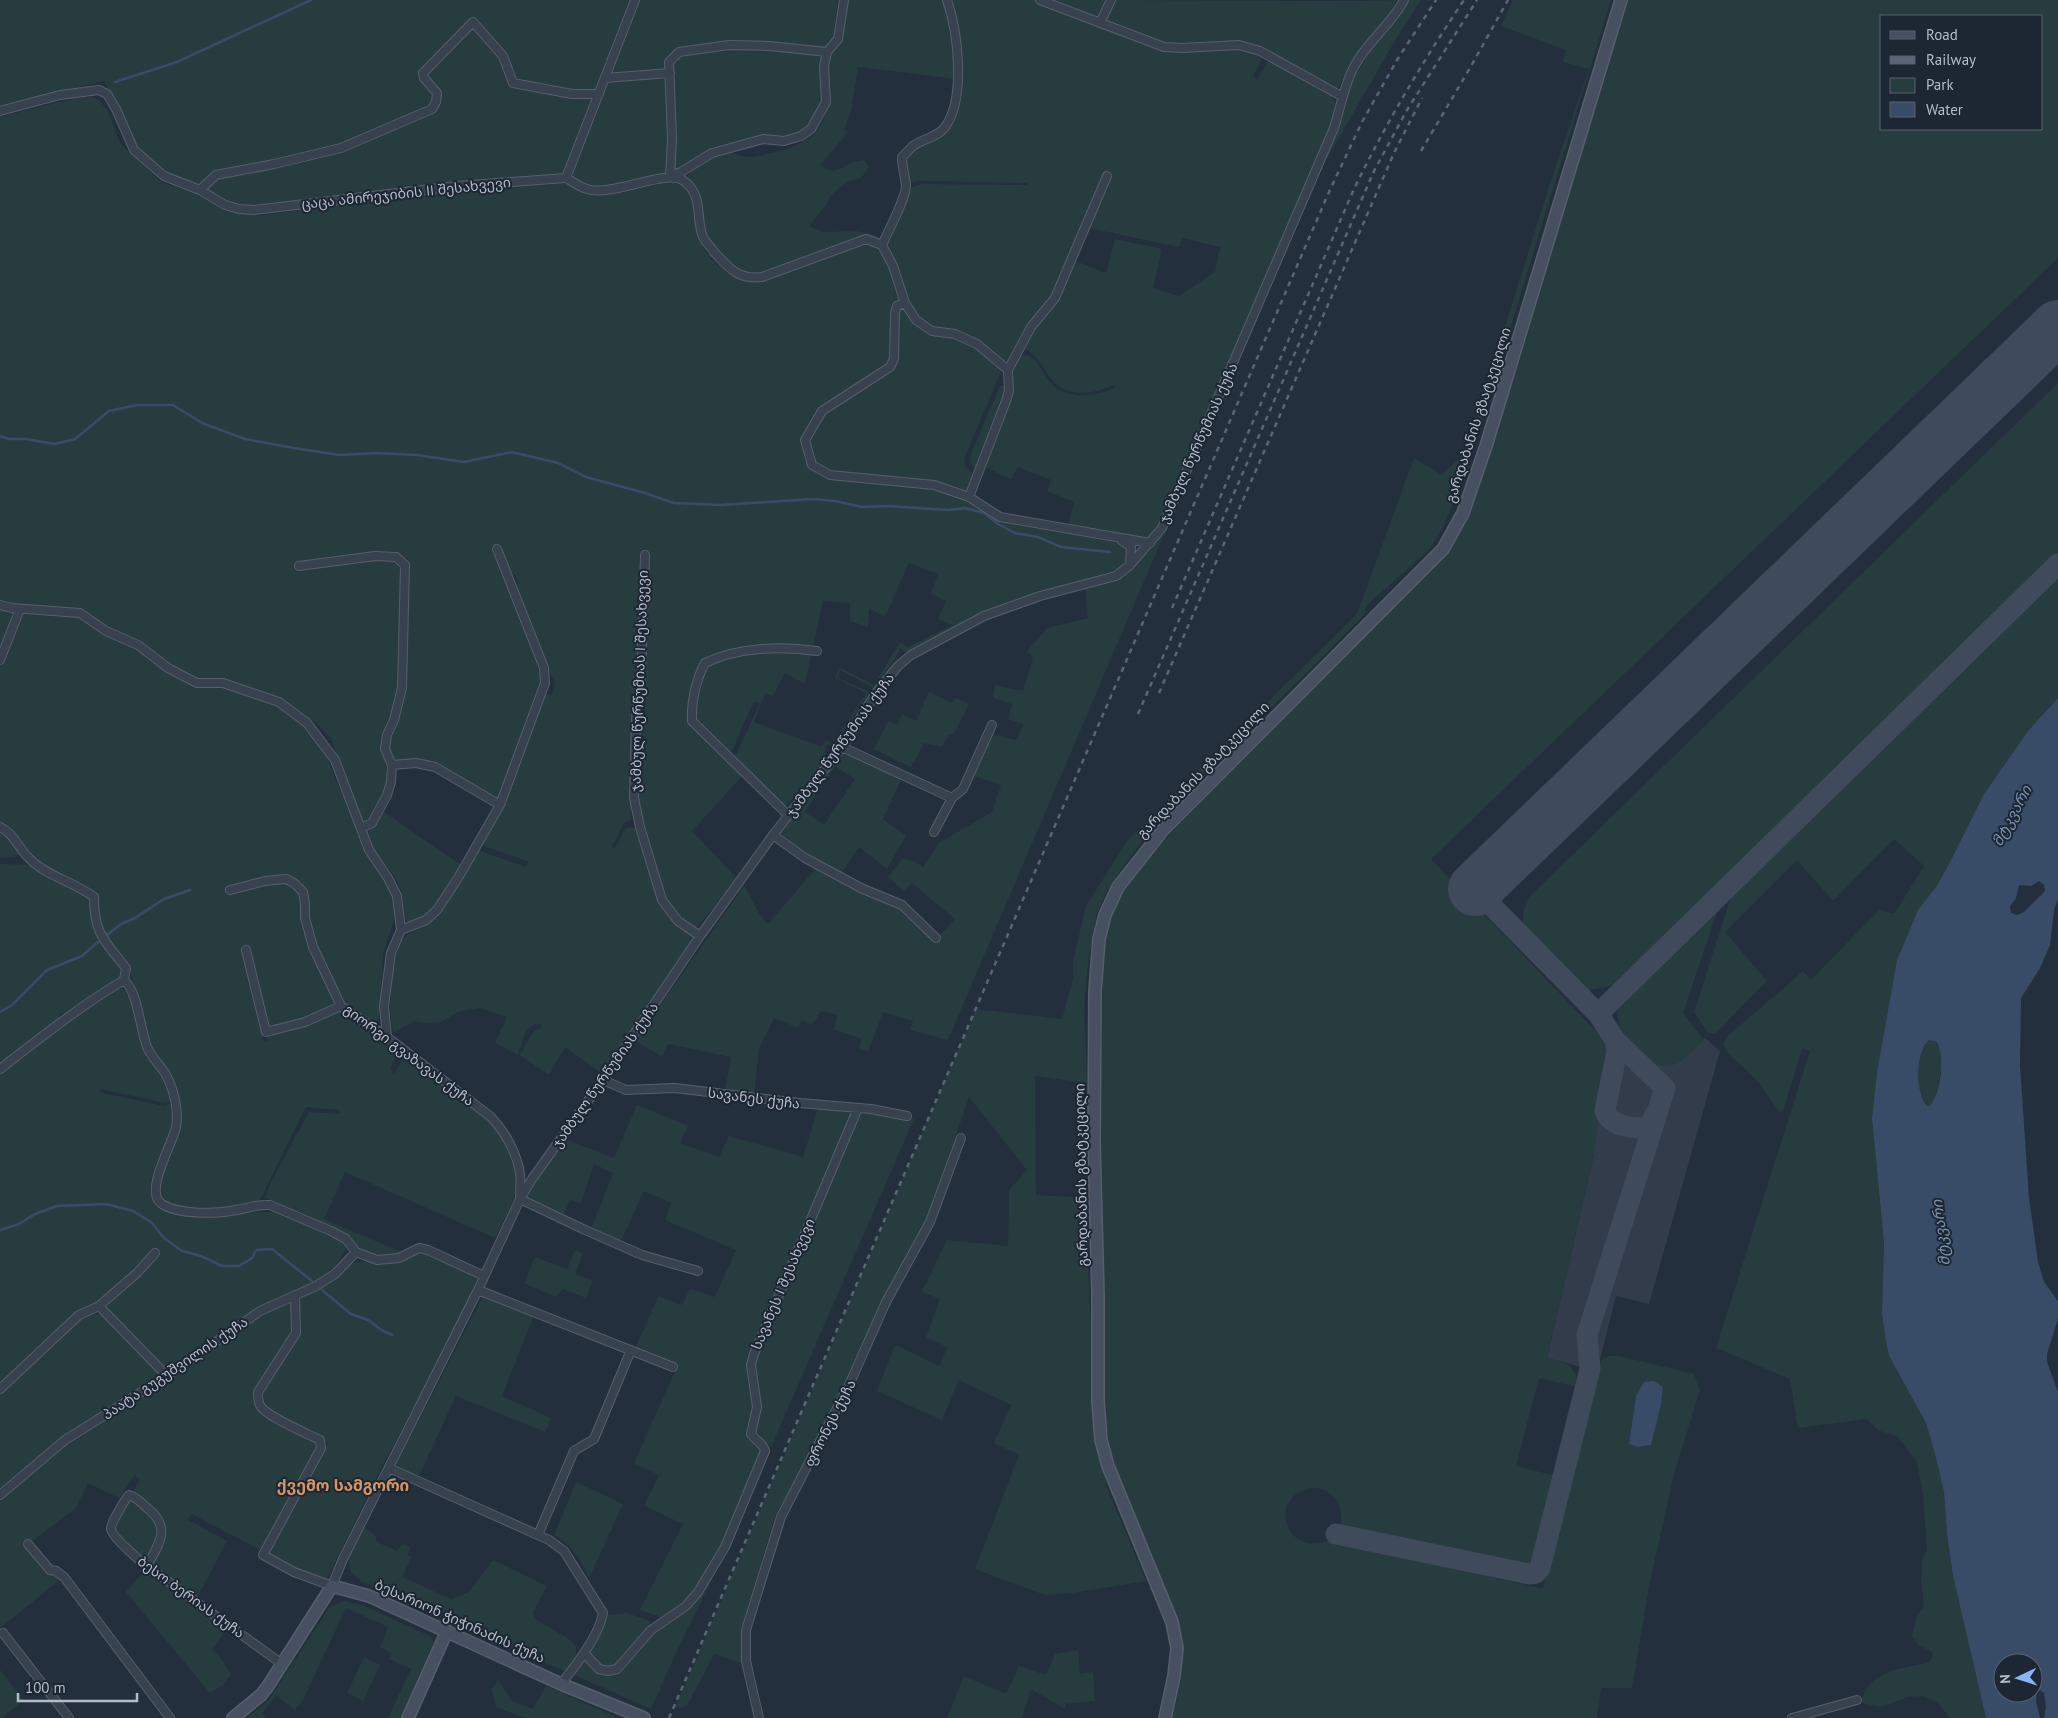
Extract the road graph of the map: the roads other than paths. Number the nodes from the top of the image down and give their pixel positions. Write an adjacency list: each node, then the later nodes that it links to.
1 (635, 0): 11 (street)
2 (844, 0): 9 (street)
3 (947, 0): 19 (street)
4 (1040, 0): 8 (street)
5 (1111, 0): 8 (street)
6 (1404, 0): 13 (street, ჯამბულ წურწუმიას ქუჩა)
7 (1621, 0): 86 (main road, გარდაბანის გზატკეცილი)
8 (1100, 24): 13 (street)
9 (827, 52): 10 (street); 15 (street)
10 (670, 73): 11 (street); 15 (street)
11 (605, 78): 12 (street)
12 (599, 94): 17 (street); 18 (street)
13 (1343, 97): 24 (street, ჯამბულ წურწუმიას ქუჩა)
14 (0, 111): 18 (street, ცაცა ამირეჯიბის II შესახვევი)
15 (670, 176): 17 (street); 19 (street)
16 (1107, 176): 21 (street)
17 (566, 178): 18 (street, ცაცა ამირეჯიბის II შესახვევი)
18 (200, 190)
19 (882, 244): 20 (street)
20 (905, 303): 21 (street); 22 (street)
21 (1008, 370): 22 (street)
22 (969, 497): 23 (street)
23 (1115, 538): 24 (street); 27 (street)
24 (1150, 543): 27 (street, ჯამბულ წურწუმიას ქუჩა)
25 (497, 549): 37 (street)
26 (644, 556): 45 (street, ჯამბულ წურწუმიას I შესახვევი)
27 (1130, 565): 34 (street, ჯამბულ წურწუმიას ქუჩა)
28 (299, 566): 35 (street)
29 (0, 605): 30 (street)
30 (20, 608): 32 (street); 40 (street)
31 (817, 651): 38 (street)
32 (0, 660)
33 (992, 725): 36 (street)
34 (842, 747): 36 (street); 38 (street, ჯამბულ წურწუმიას ქუჩა)
35 (392, 765): 37 (street); 40 (street)
36 (952, 798): 41 (street)
37 (500, 805): 44 (street)
38 (788, 815): 42 (street, ჯამბულ წურწუმიას ქუჩა)
39 (0, 827): 48 (street)
40 (361, 828): 44 (street)
41 (934, 832)
42 (773, 835): 45 (street, ჯამბულ წურწუმიას ქუჩა); 46 (street)
43 (230, 890): 49 (street, გიორგი გვაზავას ქუჩა)
44 (401, 930): 50 (street)
45 (700, 936): 52 (street, ჯამბულ წურწუმიას ქუჩა)
46 (936, 938)
47 (246, 950): 49 (street)
48 (124, 980): 51 (street); 57 (street)
49 (341, 1006): 50 (street, გიორგი გვაზავას ქუჩა)
50 (387, 1037): 56 (street, გიორგი გვაზავას ქუჩა)
51 (0, 1069)
52 (603, 1080): 53 (street, სავანეს ქუჩა); 56 (street, ჯამბულ წურწუმიას ქუჩა)
53 (858, 1108): 54 (street, სავანეს ქუჩა); 76 (street, სავანეს I შესახვევი)
54 (907, 1116)
55 (961, 1138): 85 (street, ფრონეს ქუჩა)
56 (520, 1199): 59 (street); 60 (street, ჯამბულ წურწუმიას ქუჩა)
57 (356, 1252): 60 (street); 62 (street, პაატა გუგუშვილის ქუჩა)
58 (155, 1253): 63 (street)
59 (698, 1271)
60 (484, 1276): 61 (street, ჯამბულ წურწუმიას ქუჩა)
61 (478, 1290): 64 (street); 68 (street, ჯამბულ წურწუმიას ქუჩა)
62 (295, 1295): 66 (street, პაატა გუგუშვილის ქუჩა); 73 (street)
63 (99, 1306): 66 (street); 67 (street)
64 (631, 1350): 65 (street); 70 (street)
65 (673, 1367)
66 (167, 1376): 69 (street, პაატა გუგუშვილის ქუჩა)
67 (0, 1389)
68 (389, 1468): 70 (street); 73 (street, ჯამბულ წურწუმიას ქუჩა)
69 (0, 1495)
70 (538, 1535): 76 (street)
71 (28, 1544): 81 (street)
72 (147, 1566): 72 (street, ბესო ბერიას ქუჩა); 77 (street, ბესო ბერიას ქუჩა)
73 (332, 1586): 74 (main road, ბესარიონ ჭიჭინაძის ქუჩა); 77 (main road)
74 (447, 1631): 78 (main road, ბესარიონ ჭიჭინაძის ქუჩა); 83 (main road)
75 (3, 1633): 80 (street)
76 (584, 1653): 78 (street)
77 (282, 1664): 82 (main road)
78 (561, 1684): 84 (main road, ბესარიონ ჭიჭინაძის ქუჩა)
79 (1857, 1700): 87 (street)
80 (69, 1718)
81 (170, 1718)
82 (233, 1718)
83 (408, 1718)
84 (644, 1718)
85 (759, 1718)
86 (1165, 1718)
87 (1792, 1718)

